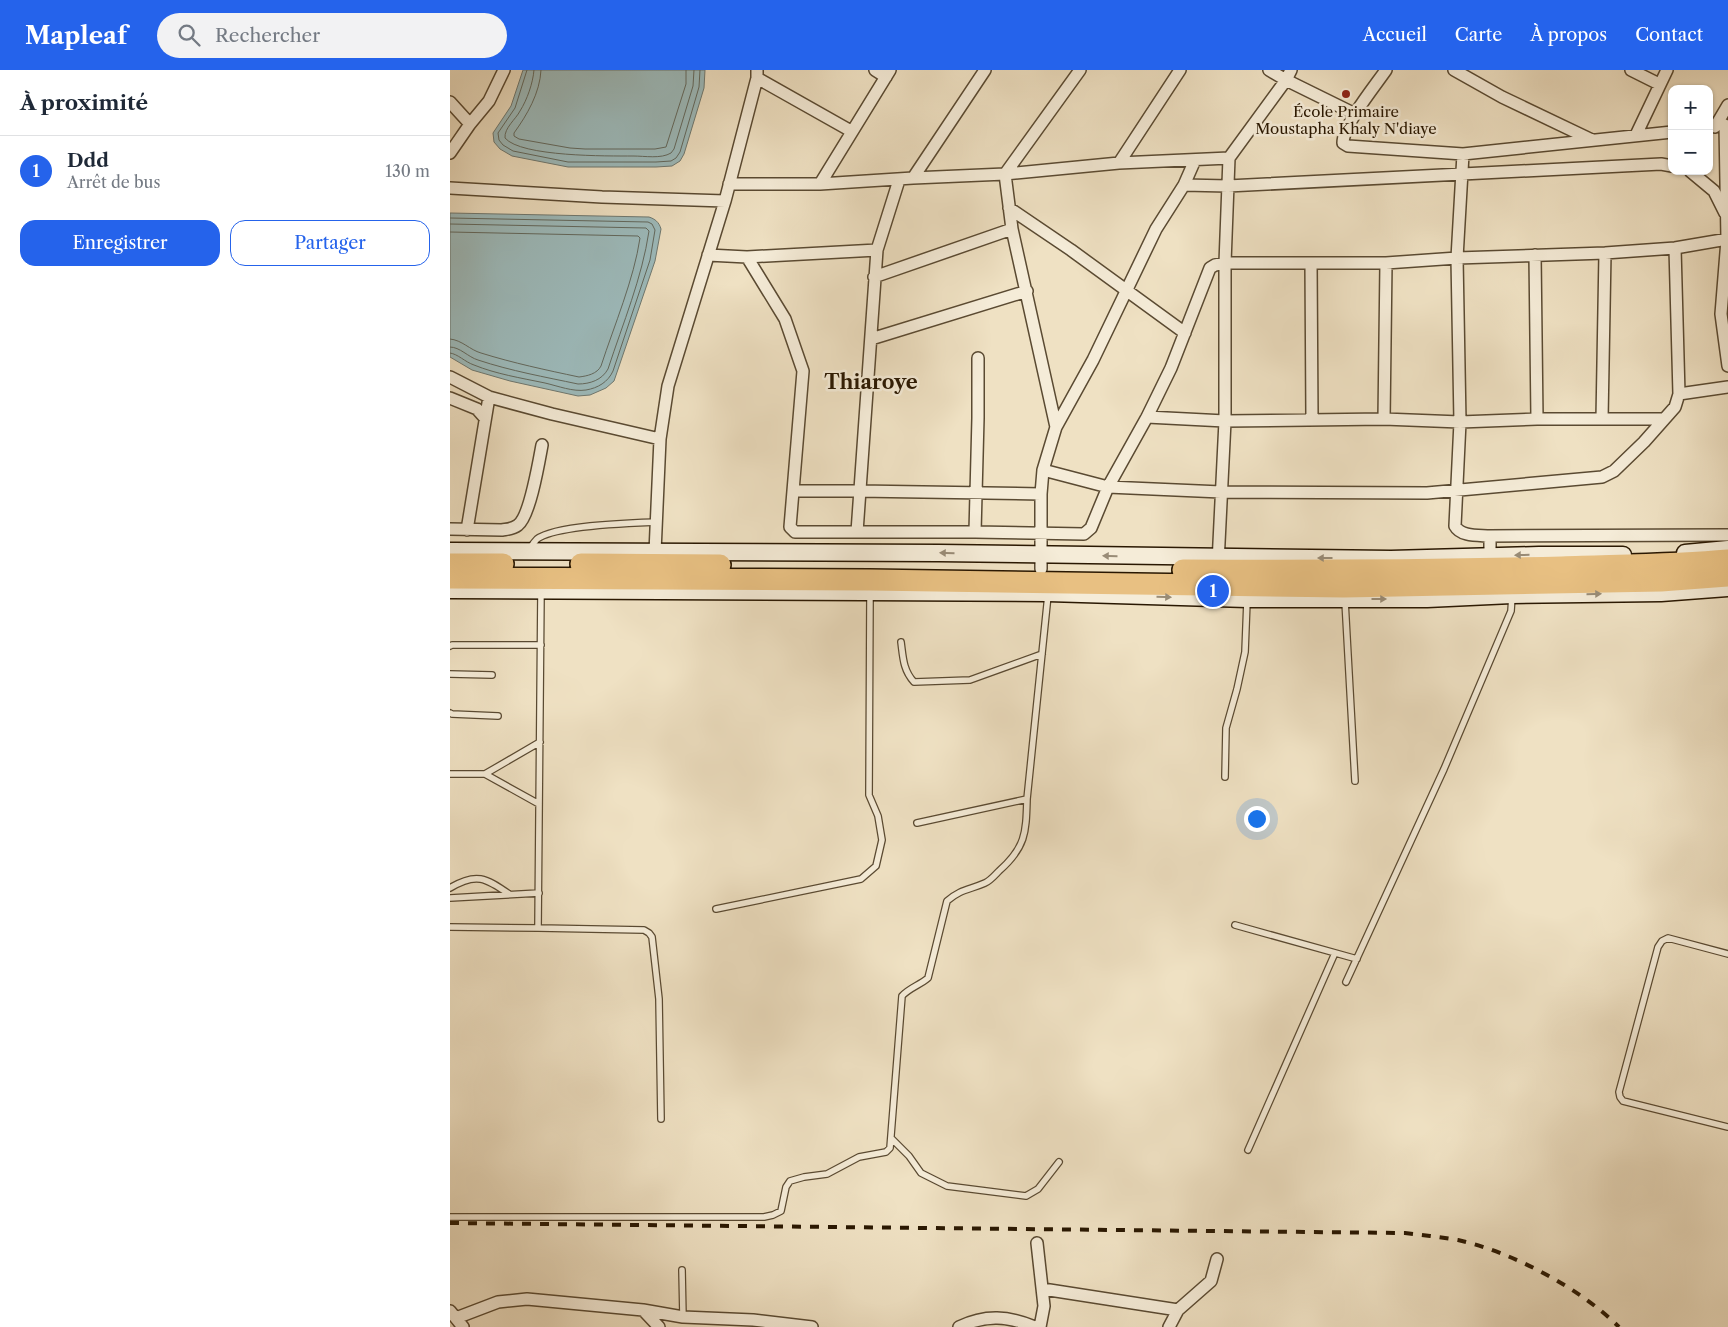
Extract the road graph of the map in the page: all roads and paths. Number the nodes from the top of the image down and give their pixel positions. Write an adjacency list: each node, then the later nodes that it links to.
1 (504, 70): 18 (street)
2 (875, 70): 12 (street)
3 (985, 70): 33 (street)
4 (1080, 70): 30 (street)
5 (1180, 70): 28 (street)
6 (1270, 70): 13 (street)
7 (1386, 70): 17 (street)
8 (1454, 70): 23 (street)
9 (1632, 70): 14 (street)
10 (1666, 70): 14 (street)
11 (756, 74): 20 (street); 35 (street)
12 (888, 74): 20 (street)
13 (1288, 75): 17 (street); 26 (street)
14 (1659, 84): 22 (street)
15 (450, 102): 18 (street)
16 (1728, 105): 19 (street)
17 (1356, 114): 25 (street)
18 (470, 124): 24 (street)
19 (1719, 126): 42 (street)
20 (851, 131): 36 (street)
21 (1668, 132): 22 (street)
22 (1636, 135): 23 (street)
23 (1592, 140): 25 (street)
24 (450, 153)
25 (1463, 154): 31 (street)
26 (1229, 158): 27 (street); 38 (street)
27 (1195, 160): 28 (street); 37 (street)
28 (1119, 163): 30 (street)
29 (1668, 165): 31 (street)
30 (1005, 174): 33 (street); 41 (street)
31 (1462, 175): 38 (street); 51 (street)
32 (1695, 175): 42 (street)
33 (913, 178): 34 (street)
34 (899, 180): 36 (street); 46 (street)
35 (729, 184): 36 (street); 40 (street)
36 (820, 184)
37 (1184, 185): 38 (street); 57 (street)
38 (1228, 186): 52 (street)
39 (450, 188): 40 (street)
40 (725, 201): 48 (street)
41 (1009, 208): 43 (street); 57 (street)
42 (1726, 215): 44 (street)
43 (1012, 229): 55 (street); 56 (street)
44 (1727, 240): 45 (street); 58 (street)
45 (1675, 248): 47 (street); 65 (street)
46 (877, 250): 50 (street); 55 (street)
47 (1605, 253): 49 (street); 73 (street)
48 (708, 256): 50 (street); 78 (street)
49 (1536, 256): 51 (street); 72 (street)
50 (747, 258): 84 (street)
51 (1458, 258): 54 (street); 76 (street)
52 (1226, 263): 53 (street); 59 (street); 75 (street)
53 (1311, 263): 54 (street); 70 (street)
54 (1386, 263): 71 (street)
55 (874, 277): 60 (street)
56 (1027, 291): 60 (street); 77 (street)
57 (1127, 292): 59 (street); 77 (street)
58 (1724, 313): 62 (street)
59 (1184, 333): 68 (street)
60 (870, 339): 83 (street)
61 (978, 358): 86 (street)
62 (1728, 366)
63 (450, 377): 66 (street)
64 (1728, 387): 65 (street)
65 (1679, 394): 74 (street)
66 (489, 397): 69 (street); 78 (street)
67 (450, 398): 69 (street)
68 (1147, 417): 75 (street); 81 (street)
69 (485, 418): 90 (street)
70 (1312, 419): 71 (street); 75 (street)
71 (1384, 419): 76 (street)
72 (1538, 419): 73 (street); 76 (street)
73 (1602, 419): 74 (street)
74 (1663, 419): 82 (street)
75 (1225, 421): 85 (street)
76 (1460, 422): 82 (street)
77 (1056, 427): 80 (street)
78 (660, 439): 88 (street)
79 (542, 445): 90 (street)
80 (1044, 470): 81 (street); 87 (street)
81 (1108, 487): 85 (street); 93 (street)
82 (1458, 489): 85 (street); 95 (street)
83 (859, 491): 84 (street); 86 (street); 91 (street)
84 (794, 492): 91 (street)
85 (1221, 492): 104 (street)
86 (976, 493): 87 (street); 92 (street)
87 (1041, 494): 93 (street)
88 (656, 522): 98 (lane); 99 (street)
89 (450, 530): 90 (street)
90 (467, 530)
91 (857, 532): 92 (street)
92 (975, 532): 93 (street)
93 (1041, 534): 106 (street)
94 (1728, 535): 95 (street)
95 (1490, 536): 100 (street)
96 (1728, 549): 100 (street, one-way to 100)
97 (450, 551): 98 (street)
98 (527, 551): 99 (street)
99 (655, 552): 101 (street)
100 (1490, 556): 105 (street)
101 (689, 558): 103 (highway); 106 (highway, one-way to 101)
102 (1728, 560): 105 (highway)
103 (450, 564)
104 (1218, 564): 105 (highway, one-way to 104); 106 (highway, one-way to 106)
105 (1390, 564)
106 (1045, 575): 110 (highway); 115 (highway); 116 (street, one-way to 116); 120 (lane)
107 (1728, 576): 111 (highway)
108 (450, 578): 109 (highway)
109 (541, 584): 110 (highway); 113 (street); 118 (lane)
110 (870, 586): 137 (lane)
111 (1661, 587): 112 (street); 114 (highway, one-way to 111)
112 (1728, 588)
113 (450, 590)
114 (1510, 590): 115 (highway, one-way to 114); 143 (lane)
115 (1344, 593): 116 (street); 129 (lane)
116 (1247, 599): 128 (lane)
117 (902, 642): 120 (lane)
118 (541, 645): 119 (lane); 125 (lane)
119 (450, 646)
120 (1042, 654): 130 (lane)
121 (450, 674): 122 (lane)
122 (492, 675)
123 (450, 712): 124 (lane)
124 (498, 716)
125 (540, 742): 127 (lane); 131 (lane)
126 (450, 774): 127 (lane)
127 (485, 774): 131 (lane)
128 (1225, 777)
129 (1355, 781)
130 (1026, 799): 132 (lane); 147 (lane)
131 (539, 804): 134 (lane)
132 (917, 822)
133 (450, 888): 135 (lane)
134 (539, 893): 135 (lane); 140 (lane)
135 (510, 895): 136 (lane)
136 (450, 898)
137 (716, 909)
138 (1234, 925): 141 (lane)
139 (450, 927): 140 (lane)
140 (538, 928): 145 (lane)
141 (1335, 953): 143 (lane); 148 (lane)
142 (1728, 954): 146 (lane)
143 (1357, 959): 144 (lane)
144 (1346, 982)
145 (661, 1119)
146 (1728, 1127)
147 (892, 1139): 149 (lane); 150 (lane)
148 (1248, 1150)
149 (1059, 1162)
150 (450, 1217)
151 (1037, 1243): 154 (street)
152 (1217, 1259): 156 (street)
153 (682, 1270): 158 (lane)
154 (1043, 1289): 156 (street); 164 (street)
155 (643, 1310): 157 (street); 158 (street); 160 (street)
156 (1178, 1310): 165 (street)
157 (454, 1317)
158 (683, 1317): 159 (street)
159 (740, 1323): 161 (street)
160 (659, 1327)
161 (812, 1327)
162 (959, 1327): 163 (street)
163 (1035, 1327)
164 (1040, 1327)
165 (1169, 1327)

